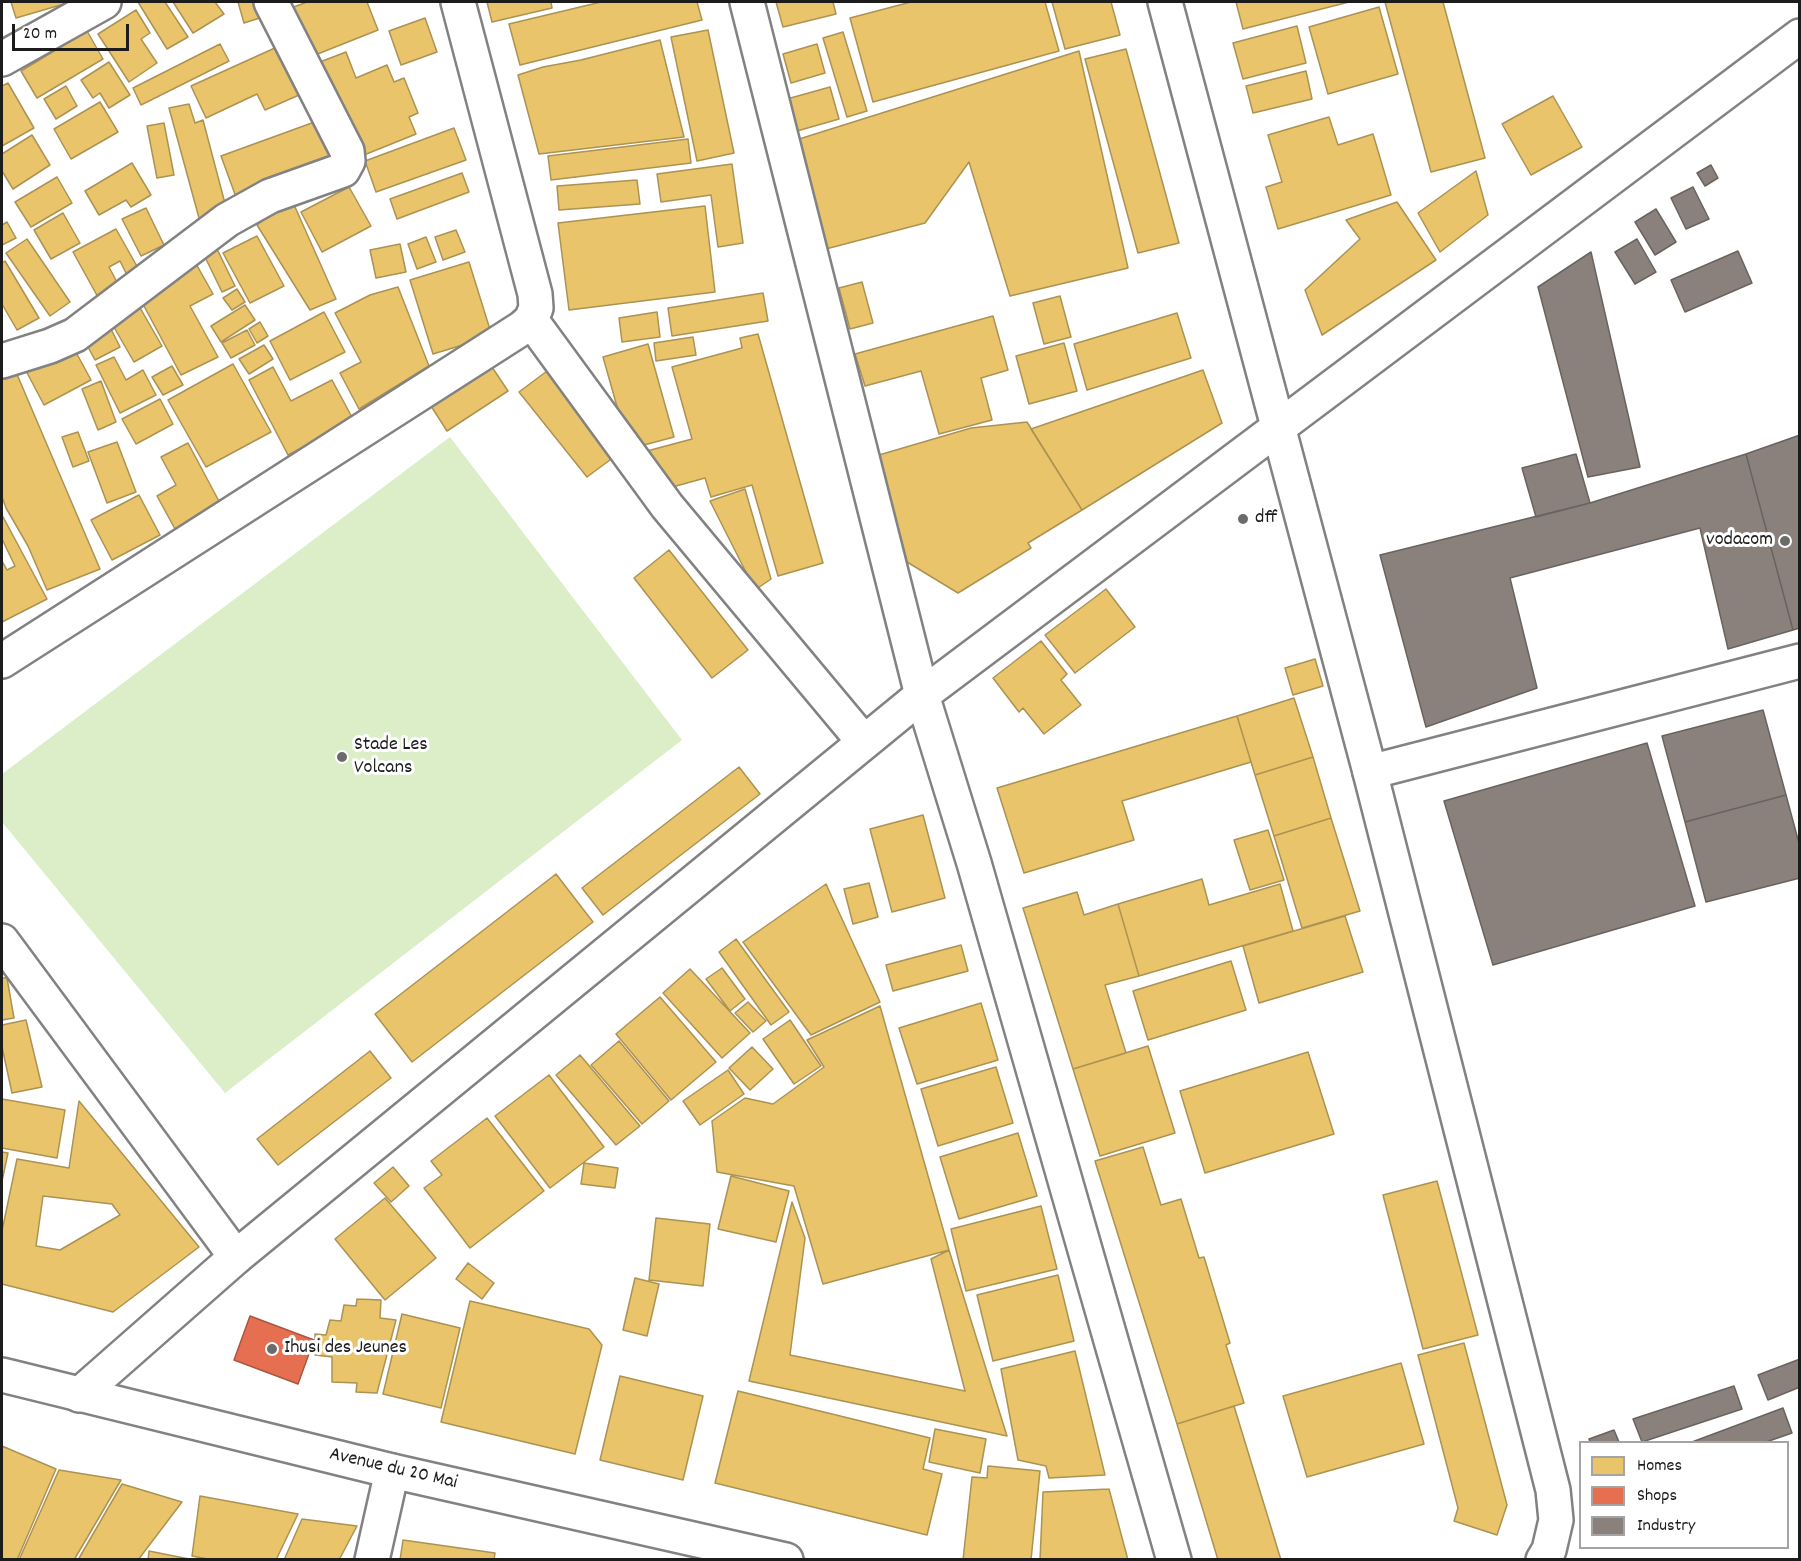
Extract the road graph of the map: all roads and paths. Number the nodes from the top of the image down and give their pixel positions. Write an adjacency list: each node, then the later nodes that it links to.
1 (104, 2): 7 (main road)
2 (271, 2): 9 (main road)
3 (458, 2): 8 (main road)
4 (747, 2): 13 (main road)
5 (1165, 2): 10 (main road)
6 (1800, 36): 10 (main road)
7 (2, 59)
8 (531, 320): 11 (main road); 14 (main road)
9 (2, 361)
10 (1278, 429): 13 (main road); 15 (main road)
11 (2, 661)
12 (1800, 661): 15 (main road)
13 (922, 695): 14 (main road); 23 (main road)
14 (864, 742): 17 (main road)
15 (1370, 772): 24 (main road)
16 (2, 942): 17 (main road)
17 (236, 1257): 19 (main road)
18 (2, 1375): 19 (main road, Avenue du 20 Mai)
19 (79, 1395): 20 (main road, Avenue du 20 Mai)
20 (392, 1471): 21 (main road); 22 (main road, Avenue du 20 Mai)
21 (372, 1560)
22 (786, 1560)
23 (1174, 1560)
24 (1543, 1560)

